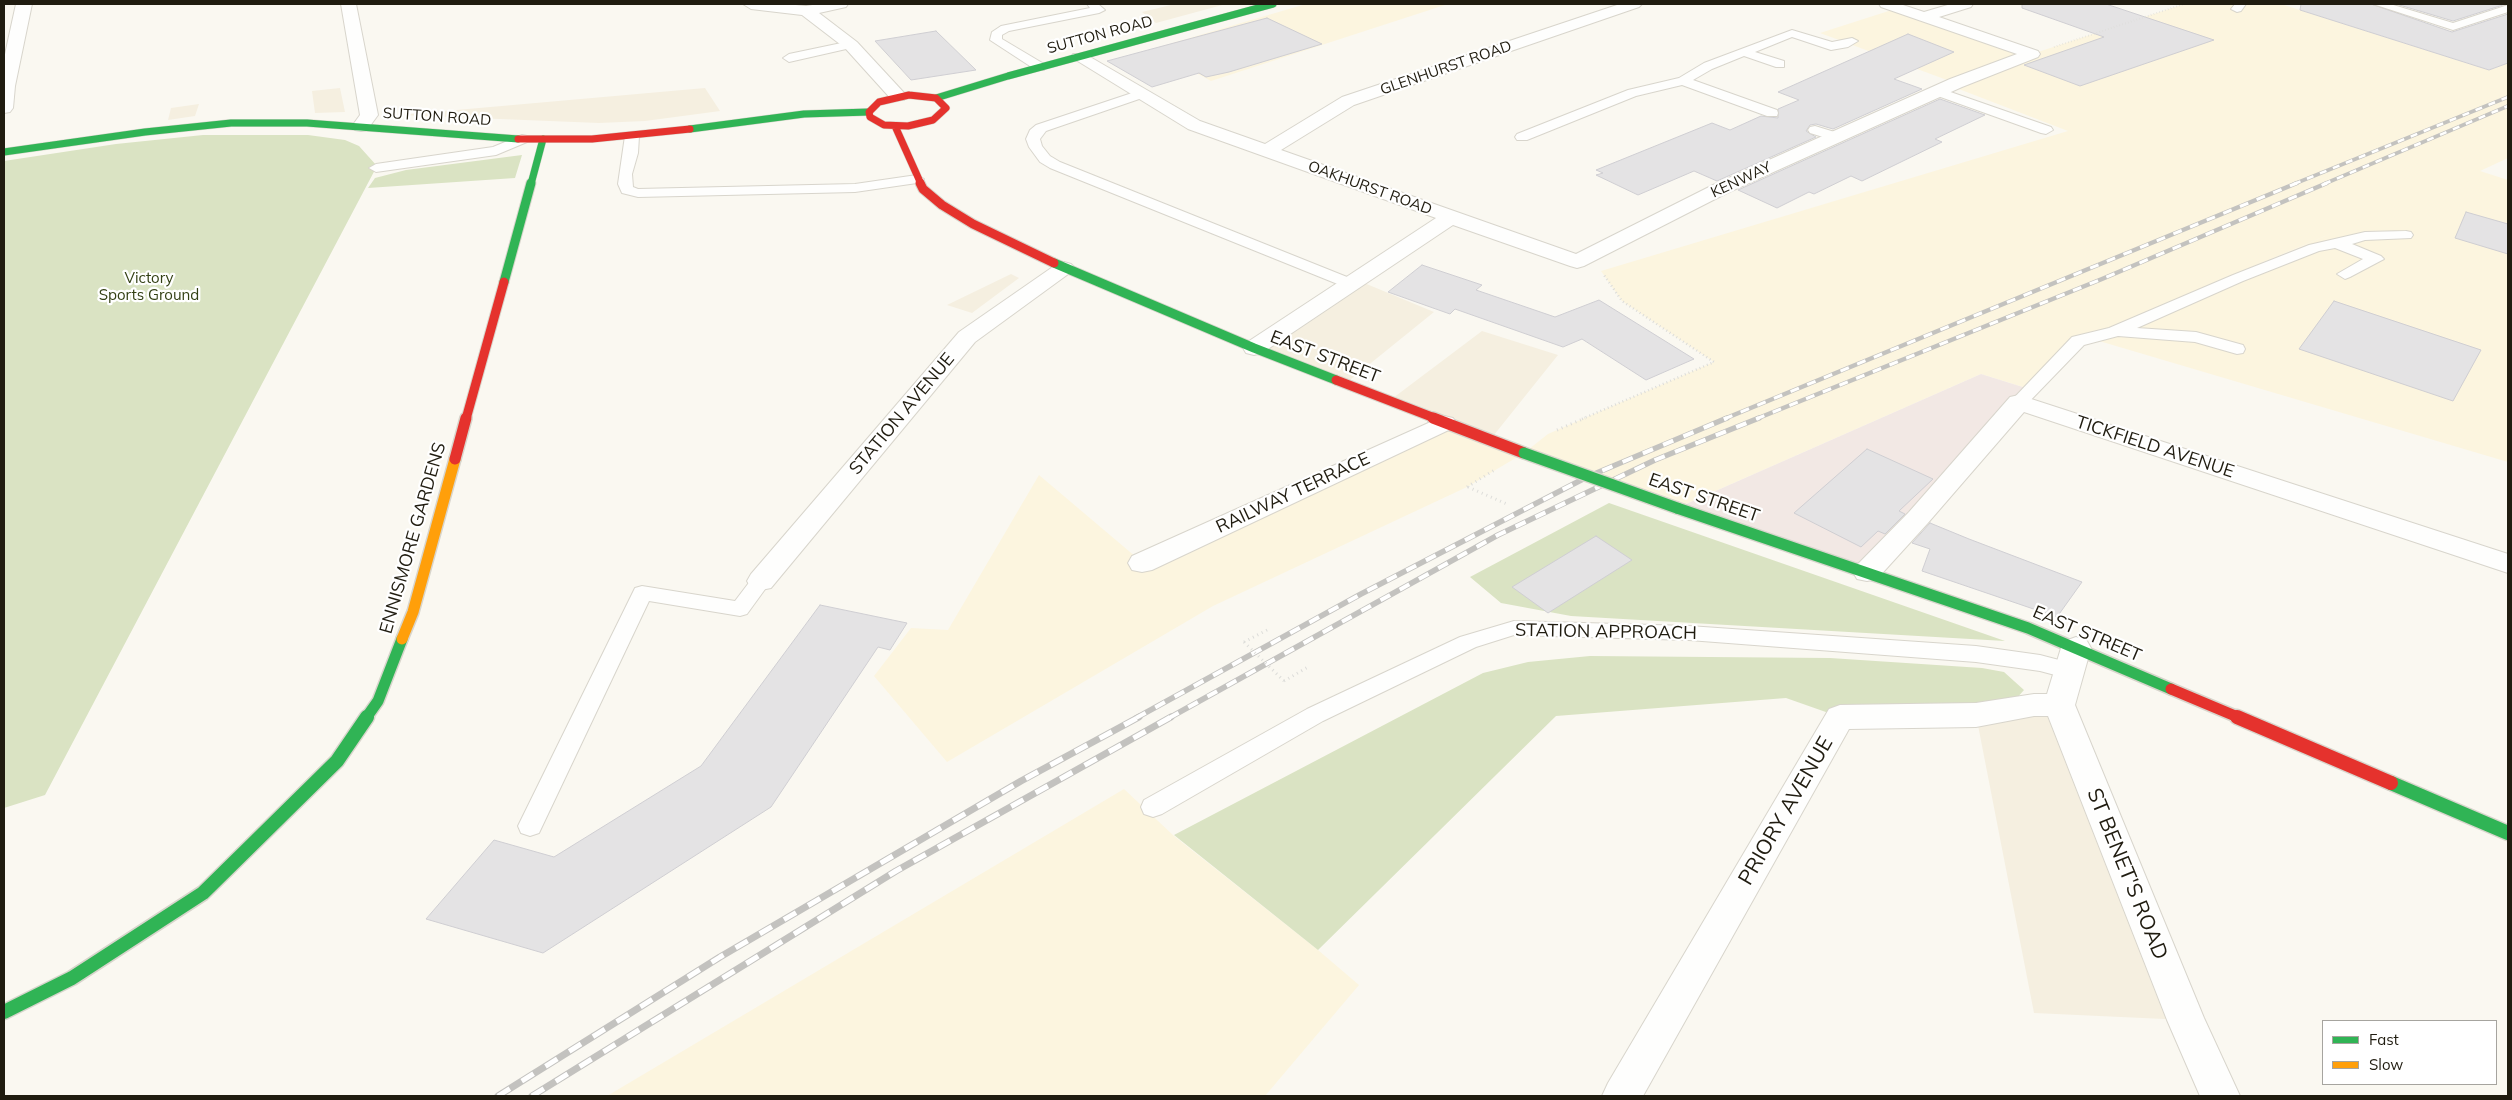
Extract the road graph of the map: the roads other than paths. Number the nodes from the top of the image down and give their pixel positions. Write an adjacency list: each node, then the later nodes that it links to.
1 (24, 4): 22 (street)
2 (348, 4): 31 (street)
3 (751, 4): 12 (street)
4 (841, 4): 12 (street)
5 (1092, 4): 20 (lane)
6 (1269, 4): 17 (main road, SUTTON ROAD)
7 (1634, 4): 43 (street, GLENHURST ROAD)
8 (1886, 4): 13 (street)
9 (1966, 4): 13 (street)
10 (2379, 4): 11 (lane)
11 (2508, 8)
12 (806, 11): 15 (street)
13 (1923, 17): 23 (street, KENWAY)
14 (1852, 41): 16 (lane)
15 (851, 45): 18 (lane); 25 (street)
16 (1744, 52): 19 (lane); 21 (lane)
17 (1079, 57): 20 (main road, SUTTON ROAD); 24 (street, OAKHURST ROAD)
18 (789, 58)
19 (1780, 64)
20 (1040, 67): 26 (main road, SUTTON ROAD)
21 (1683, 81): 29 (lane); 37 (lane)
22 (5, 84): 27 (street)
23 (1939, 92): 34 (lane); 38 (street, KENWAY)
24 (1141, 94): 43 (street, OAKHURST ROAD); 53 (lane)
25 (898, 96): 26 (main road, SUTTON ROAD); 28 (main road, SUTTON ROAD)
26 (936, 98): 30 (main road)
27 (4, 108)
28 (869, 112): 32 (main road); 36 (main road, SUTTON ROAD)
29 (1772, 114)
30 (933, 120): 32 (main road); 35 (main road)
31 (360, 126): 39 (main road, SUTTON ROAD); 42 (main road, SUTTON ROAD)
32 (895, 126): 44 (main road, EAST STREET)
33 (1815, 130): 38 (lane)
34 (2046, 130)
35 (925, 134)
36 (632, 136): 40 (main road, SUTTON ROAD); 46 (lane)
37 (1522, 137)
38 (1836, 137): 48 (street, KENWAY)
39 (522, 139): 40 (main road, SUTTON ROAD); 45 (lane)
40 (543, 139): 68 (main road, ENNISMORE GARDENS)
41 (918, 149): 44 (main road)
42 (4, 152)
43 (1266, 152): 48 (street, OAKHURST ROAD)
44 (911, 164): 46 (main road, EAST STREET)
45 (376, 168)
46 (920, 184): 47 (lane); 51 (main road, EAST STREET)
47 (871, 200)
48 (1450, 217): 53 (street, OAKHURST ROAD)
49 (2406, 235): 50 (lane)
50 (2337, 243): 52 (lane); 54 (lane)
51 (1064, 268): 55 (main road, EAST STREET); 62 (street, STATION AVENUE)
52 (2345, 274)
53 (1351, 284): 55 (street, OAKHURST ROAD)
54 (2115, 332): 56 (lane); 57 (lane)
55 (1254, 348): 58 (main road, EAST STREET)
56 (2236, 349)
57 (2019, 402): 60 (street, TICKFIELD AVENUE); 61 (street)
58 (1444, 423): 59 (street, RAILWAY TERRACE); 61 (main road, EAST STREET, bridge)
59 (1142, 563)
60 (2508, 564)
61 (1867, 572): 63 (main road, EAST STREET)
62 (761, 581): 66 (lane)
63 (2073, 659): 64 (street); 65 (lane, STATION APPROACH); 67 (main road, EAST STREET)
64 (2059, 705): 69 (street, PRIORY AVENUE); 70 (street, ST BENET'S ROAD)
65 (1153, 807)
66 (530, 826)
67 (2508, 833)
68 (4, 1012)
69 (1622, 1096)
70 (2220, 1096)

